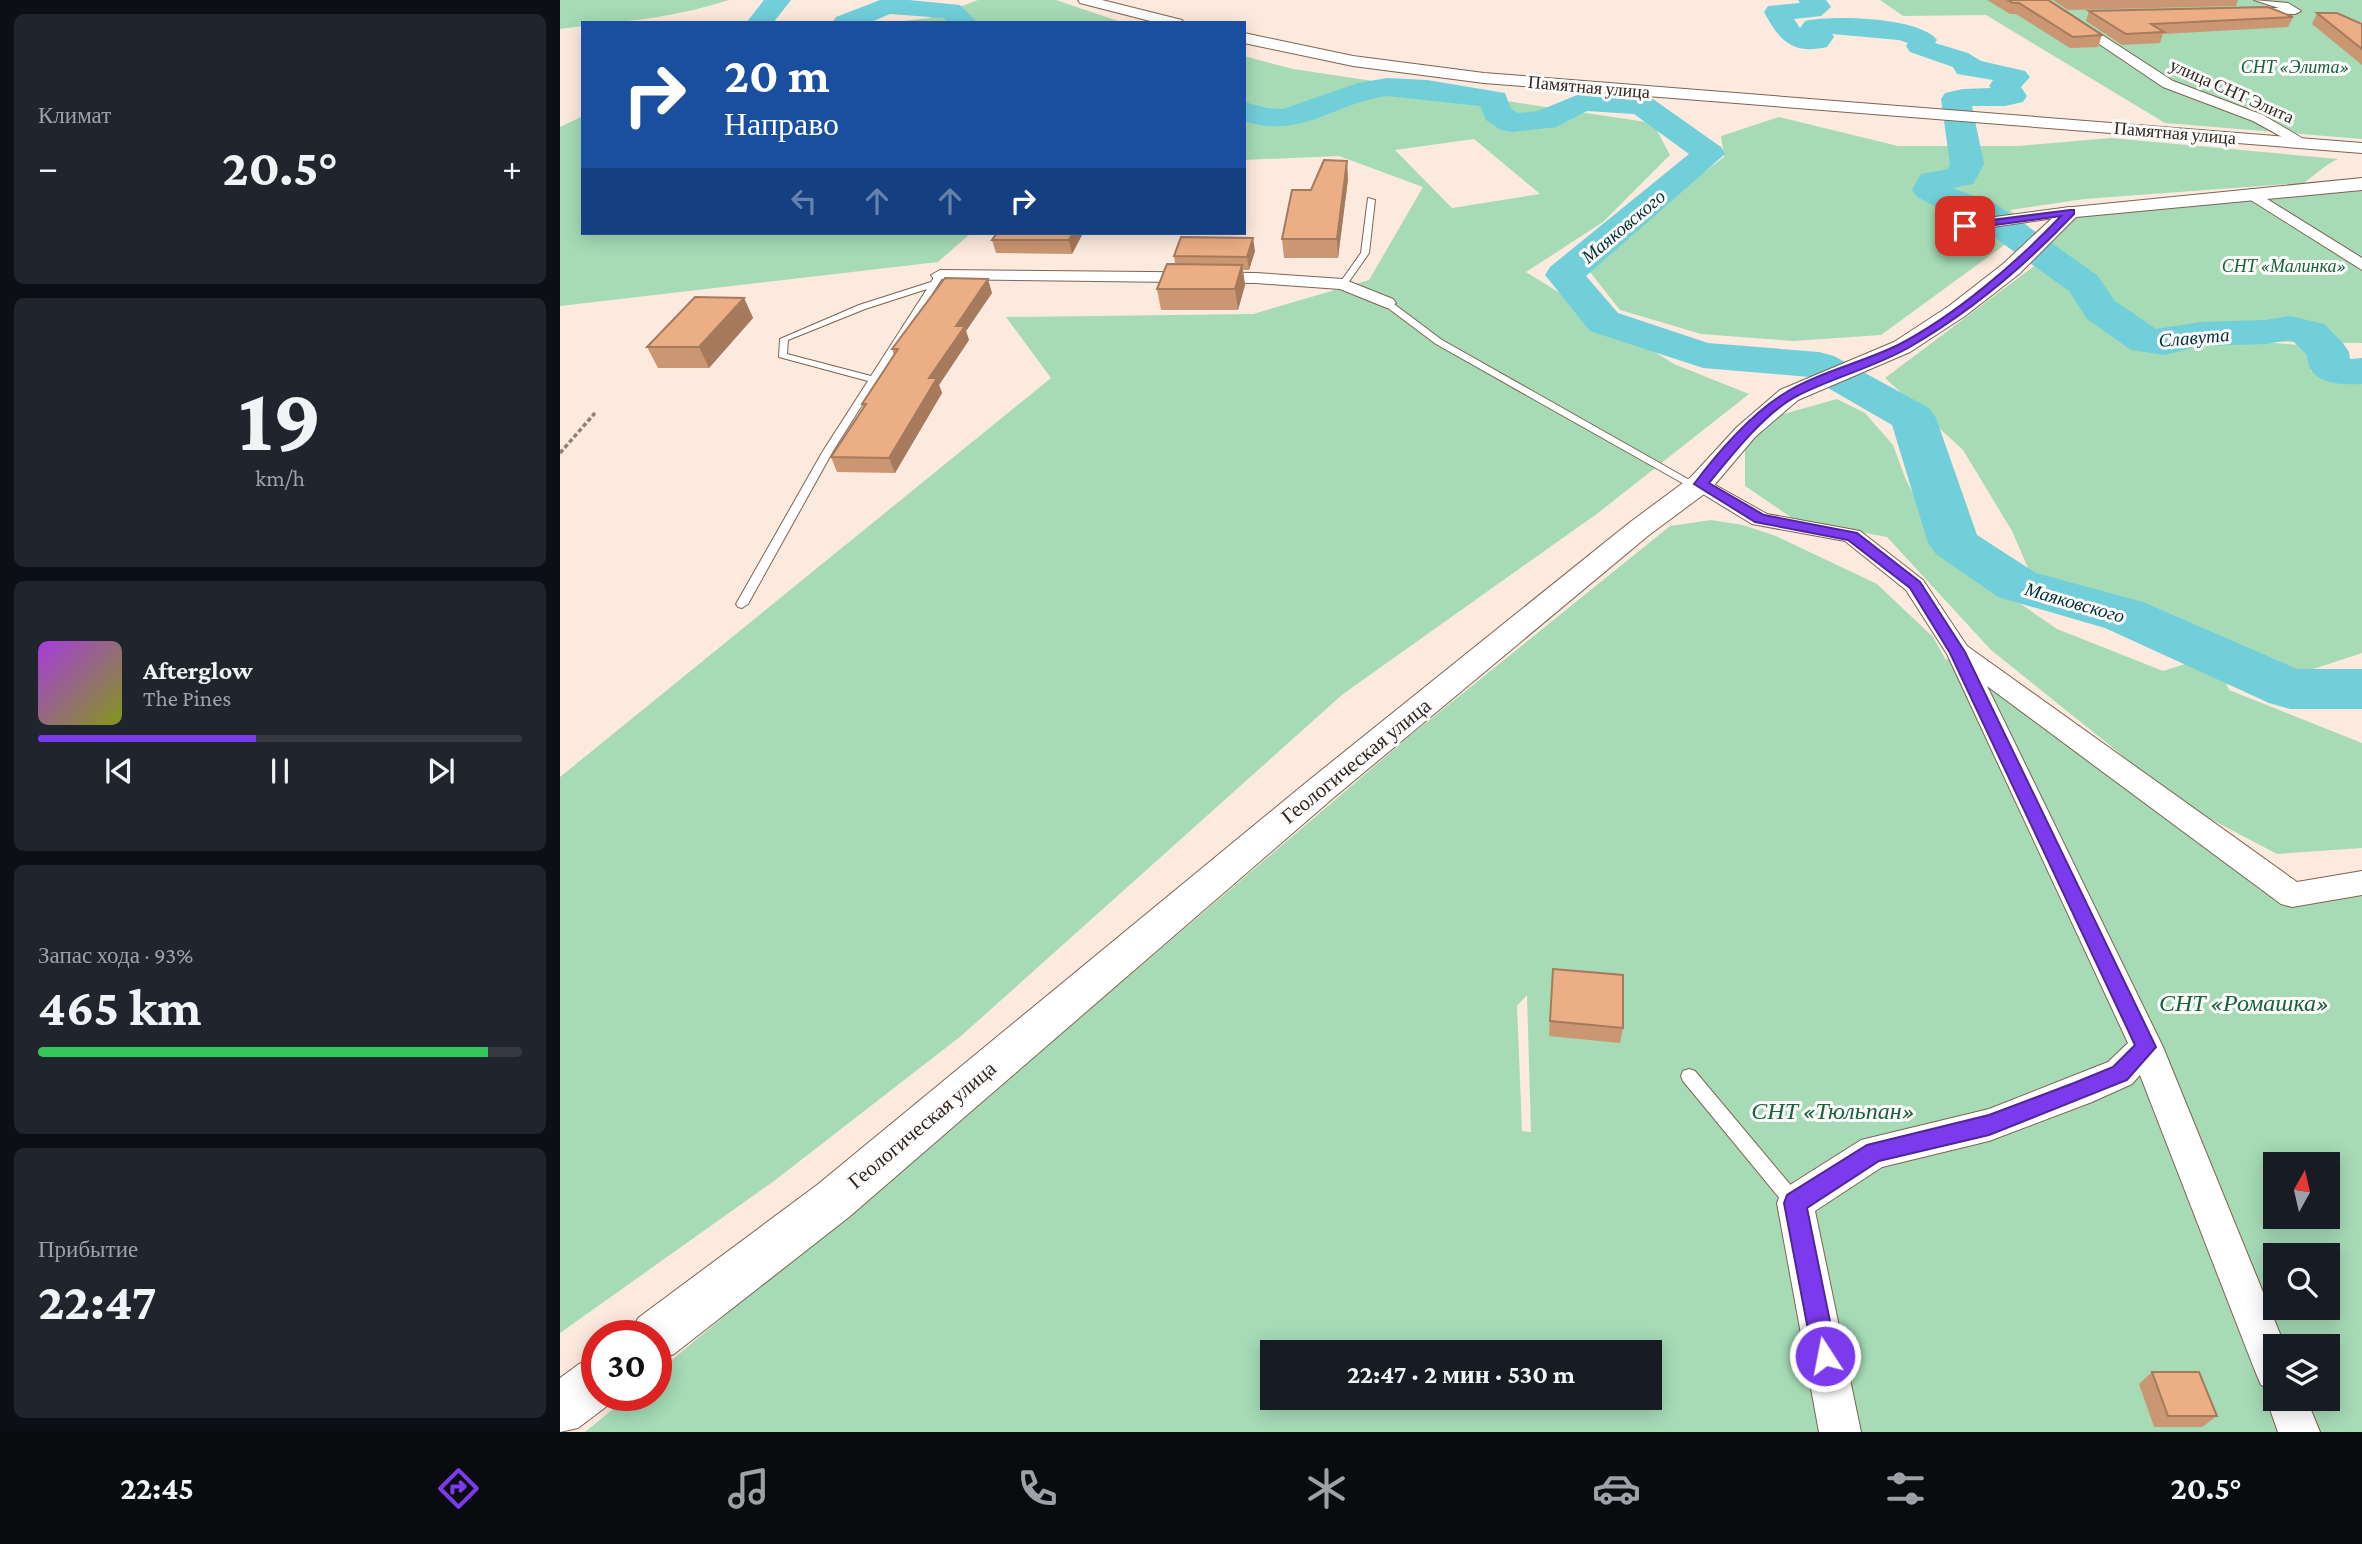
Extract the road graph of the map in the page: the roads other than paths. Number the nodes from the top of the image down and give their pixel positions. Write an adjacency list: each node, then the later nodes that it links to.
1 (1085, 0): 8 (street)
2 (2040, 0): 6 (street, улица СНТ Элита)
3 (2260, 0): 4 (street)
4 (2299, 7): 5 (street)
5 (2224, 12)
6 (2068, 16): 7 (street); 10 (street, улица СНТ Элита)
7 (2094, 16)
8 (1169, 21)
9 (1246, 38): 10 (street, Памятная улица)
10 (2305, 144): 11 (street, Памятная улица)
11 (2362, 148)
12 (2362, 184): 13 (street)
13 (2251, 194): 15 (street); 17 (street)
14 (1371, 200): 19 (lane)
15 (2070, 212): 16 (street); 22 (street, Геологическая улица)
16 (1965, 226)
17 (2362, 265)
18 (937, 280): 19 (street); 21 (lane); 21 (lane)
19 (1343, 284): 20 (street)
20 (1387, 303): 22 (lane)
21 (872, 379): 23 (lane)
22 (1699, 485): 24 (street); 29 (street, Геологическая улица)
23 (742, 604)
24 (1958, 652): 25 (street); 26 (street)
25 (2362, 883)
26 (2146, 1047): 28 (street); 30 (street)
27 (1689, 1076): 28 (lane)
28 (1795, 1203): 32 (street)
29 (672, 1324)
30 (2263, 1341)
31 (2291, 1411): 33 (street)
32 (1840, 1432)
33 (2299, 1432)

